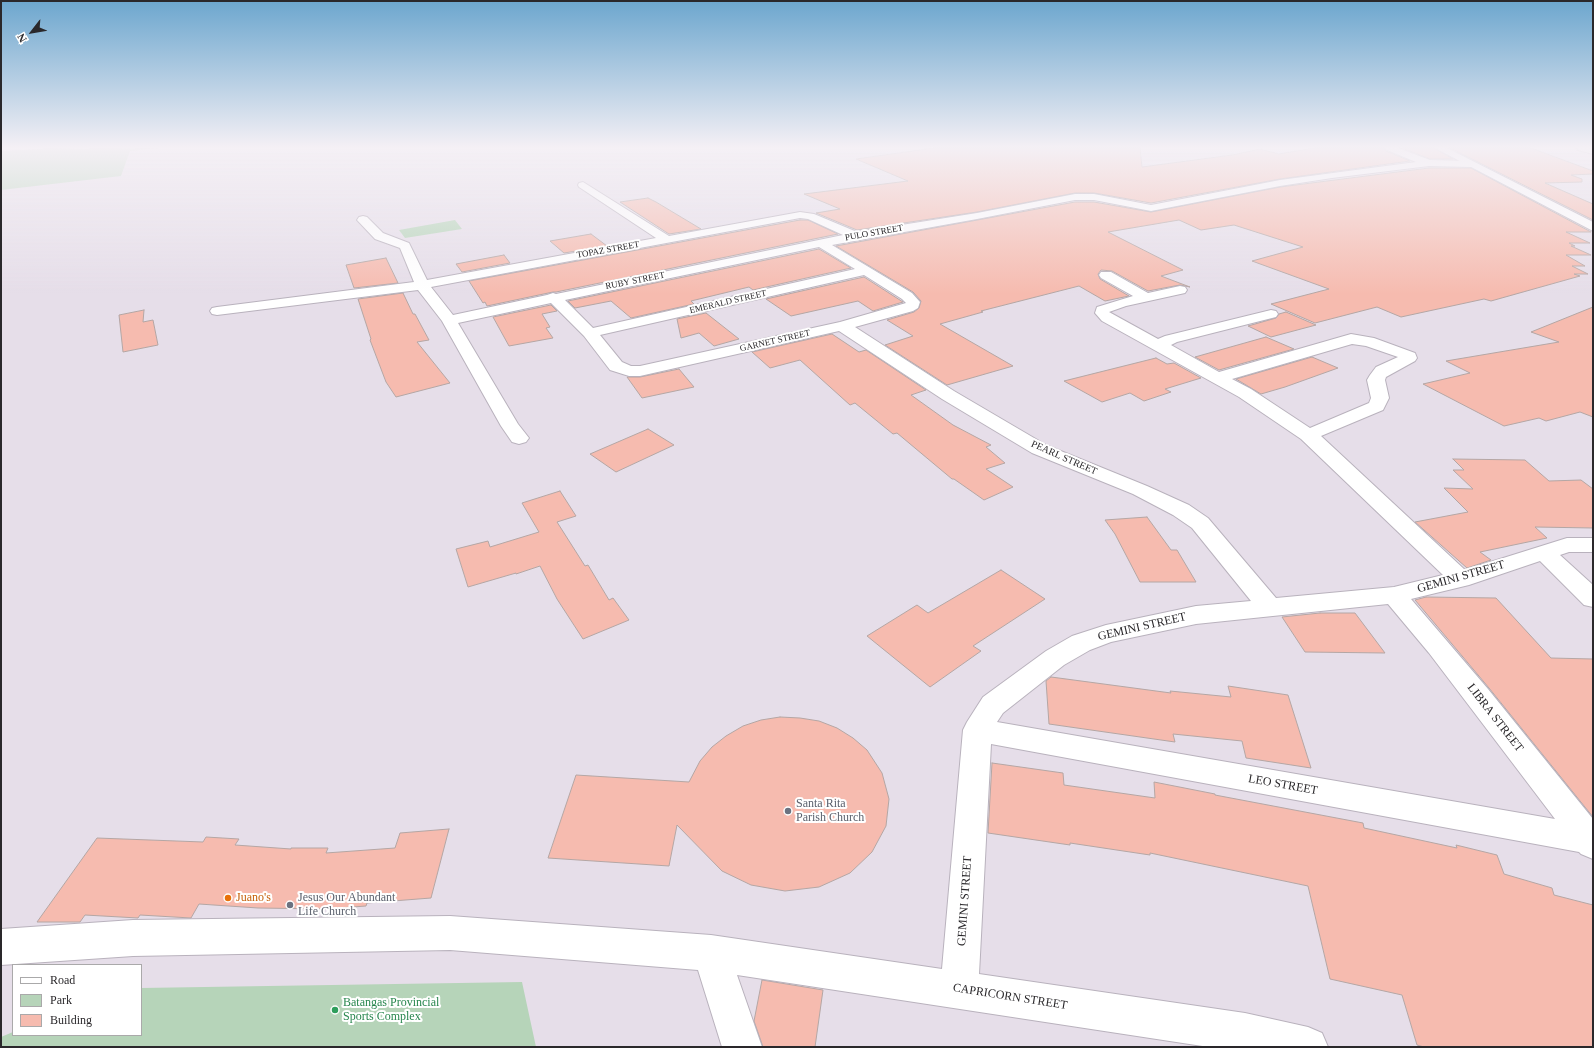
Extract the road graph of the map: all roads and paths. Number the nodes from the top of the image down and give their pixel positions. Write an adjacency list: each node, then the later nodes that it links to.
1 (601, 197): 7 (street)
2 (1211, 197): 6 (street, PULO STREET)
3 (1535, 197): 5 (street)
4 (363, 220): 11 (street)
5 (1593, 227)
6 (856, 236): 7 (street, TOPAZ STREET); 8 (street, PULO STREET)
7 (666, 239): 11 (street, TOPAZ STREET)
8 (821, 243): 9 (street); 13 (street, RUBY STREET)
9 (866, 271): 18 (street, GARNET STREET); 19 (street, EMERALD STREET)
10 (1106, 275): 14 (street)
11 (422, 285): 15 (street, TOPAZ STREET); 17 (street)
12 (1180, 290): 14 (street)
13 (553, 297): 17 (street, RUBY STREET); 19 (street)
14 (1146, 298): 20 (street)
15 (217, 311)
16 (1271, 314): 20 (street)
17 (449, 320): 23 (street)
18 (842, 326): 19 (street, GARNET STREET); 29 (street, PEARL STREET)
19 (590, 333)
20 (1162, 348): 21 (street)
21 (1218, 378): 22 (street); 22 (street)
22 (1308, 435): 26 (street)
23 (519, 438)
24 (1593, 545): 25 (street, GEMINI STREET)
25 (1544, 552): 26 (street, GEMINI STREET); 28 (street)
26 (1461, 579): 27 (street, GEMINI STREET)
27 (1394, 595): 29 (street, GEMINI STREET); 31 (street, LIBRA STREET)
28 (1593, 599)
29 (1269, 606): 30 (street, GEMINI STREET)
30 (977, 730): 31 (street, LEO STREET); 34 (street, GEMINI STREET)
31 (1591, 842)
32 (1, 947): 33 (street, CAPRICORN STREET)
33 (711, 953): 34 (street, CAPRICORN STREET); 35 (street)
34 (960, 989): 36 (street, CAPRICORN STREET)
35 (742, 1047)
36 (1308, 1047)

